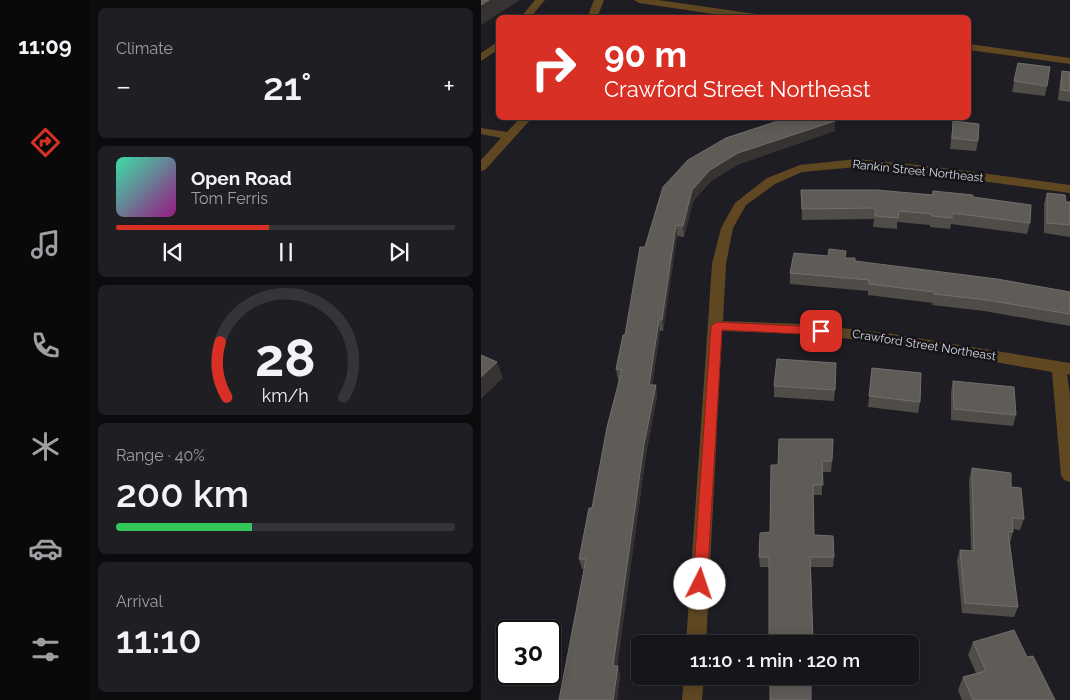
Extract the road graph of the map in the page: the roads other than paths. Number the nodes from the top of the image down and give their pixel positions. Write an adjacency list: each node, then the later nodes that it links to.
1 (540, 0): 4 (street)
2 (599, 0): 5 (street)
3 (639, 0): 6 (street)
4 (527, 15)
5 (593, 15)
6 (742, 15)
7 (496, 46): 9 (street)
8 (971, 47): 10 (street)
9 (481, 58)
10 (1070, 61)
11 (524, 120): 13 (street)
12 (481, 131): 13 (street)
13 (509, 136): 14 (street)
14 (481, 167)
15 (1070, 189): 16 (street, Rankin Street Northeast)
16 (717, 326): 17 (street, Crawford Street Northeast); 19 (street, Rankin Street Northeast)
17 (1064, 368): 18 (street)
18 (1070, 475)
19 (697, 635)
20 (693, 685): 21 (street)
21 (692, 700)

